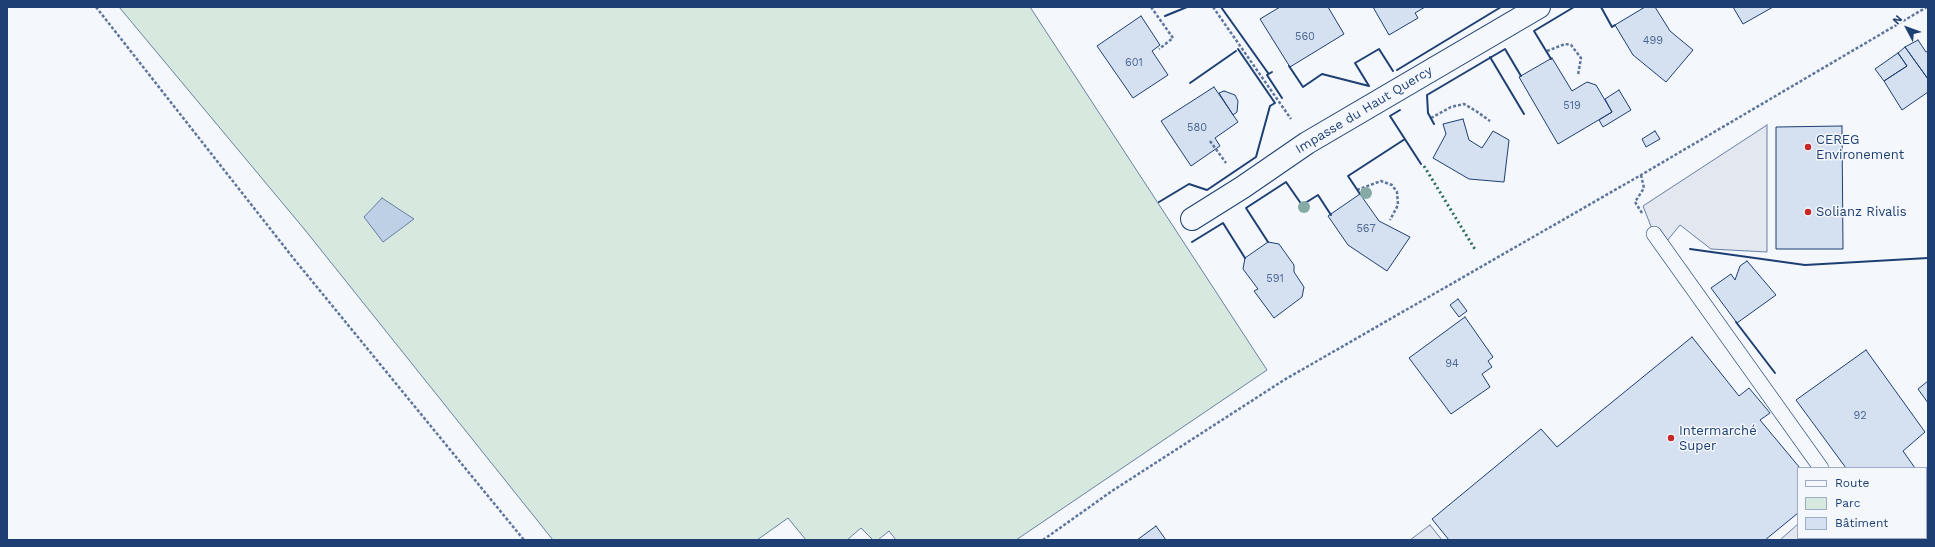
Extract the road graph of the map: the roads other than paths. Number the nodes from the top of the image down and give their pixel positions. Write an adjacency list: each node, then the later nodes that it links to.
1 (1539, 7): 2 (street, Impasse du Haut Quercy)
2 (1192, 218)
3 (1654, 234): 4 (lane)
4 (1820, 467)

